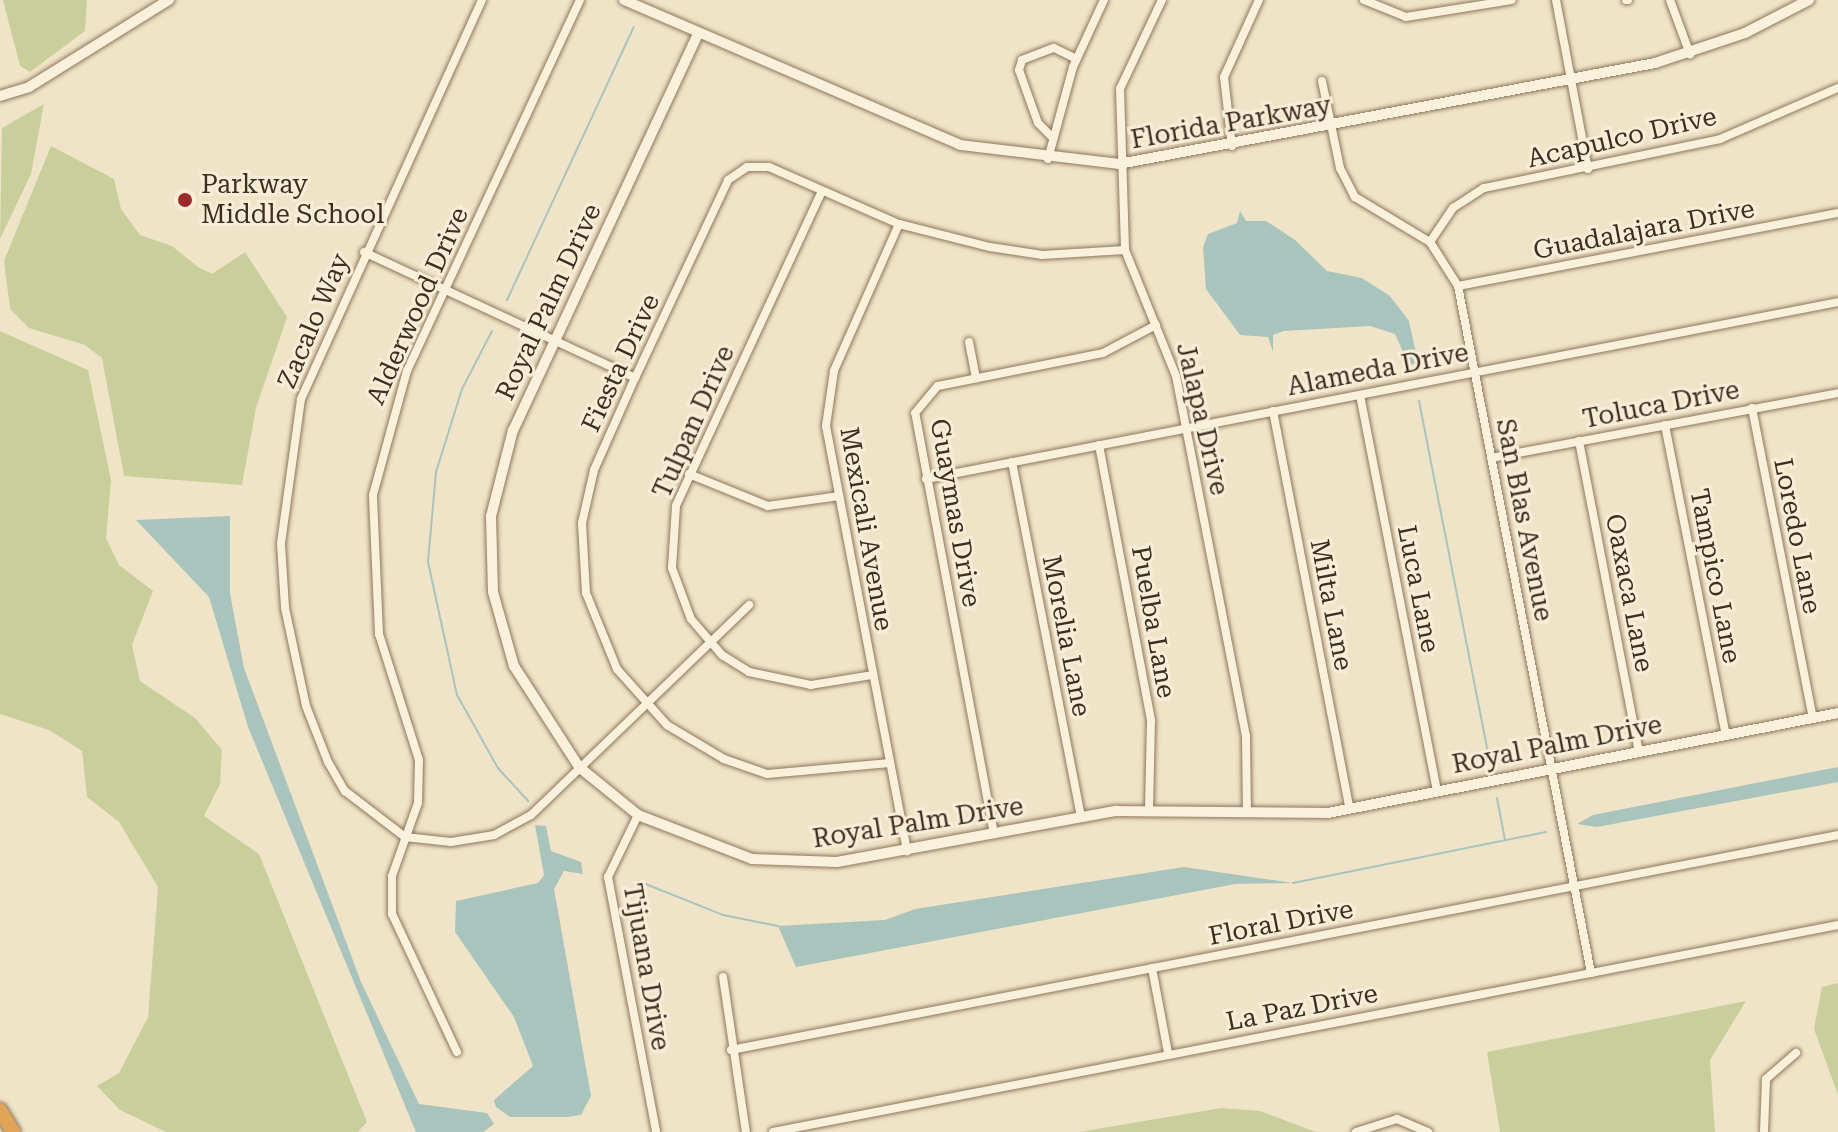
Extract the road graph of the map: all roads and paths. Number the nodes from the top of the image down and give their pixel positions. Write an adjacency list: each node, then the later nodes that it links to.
1 (169, 0): 19 (street)
2 (482, 0): 31 (street, Zacalo Way)
3 (580, 0): 33 (street, Alderwood Drive)
4 (624, 0): 13 (street, Florida Parkway)
5 (1104, 0): 15 (street)
6 (1162, 0): 24 (street, Jalapa Drive)
7 (1259, 0): 22 (street)
8 (1364, 0): 9 (street)
9 (1512, 0)
10 (1556, 0): 17 (street)
11 (1670, 0): 14 (street)
12 (1809, 0): 14 (street, Florida Parkway)
13 (698, 34): 23 (street, Florida Parkway); 36 (street, Royal Palm Drive)
14 (1690, 54): 17 (street, Florida Parkway)
15 (1077, 59): 21 (street); 21 (street)
16 (1322, 81): 20 (street, San Blas Avenue)
17 (1572, 81): 20 (street, Florida Parkway); 25 (street)
18 (1838, 88): 25 (street, Acapulco Drive)
19 (0, 96)
20 (1332, 127): 22 (street, Florida Parkway); 29 (street, San Blas Avenue)
21 (1051, 136): 23 (street)
22 (1232, 146): 24 (street, Florida Parkway)
23 (1048, 160): 24 (street, Florida Parkway)
24 (1119, 164): 30 (street, Jalapa Drive)
25 (1588, 169): 29 (street, Acapulco Drive)
26 (822, 191): 28 (street, Fiesta Drive); 39 (street, Fiesta Drive); 51 (street, Tulpan Drive)
27 (1838, 213): 32 (street, Guadalajara Drive)
28 (899, 224): 30 (street, Fiesta Drive); 53 (street, Mexicali Avenue)
29 (1430, 242): 32 (street, San Blas Avenue)
30 (1125, 250): 35 (street, Jalapa Drive)
31 (364, 252): 33 (street); 73 (street, Zacalo Way)
32 (1458, 286): 38 (street, San Blas Avenue)
33 (444, 291): 36 (street); 73 (street, Alderwood Drive)
34 (1838, 302): 38 (street, Alameda Drive)
35 (1156, 325): 40 (street, Guaymas Drive); 46 (street, Jalapa Drive)
36 (555, 342): 39 (street); 63 (street, Royal Palm Drive)
37 (969, 342): 40 (street)
38 (1475, 372): 42 (street, Alameda Drive); 49 (street, San Blas Avenue)
39 (635, 378): 57 (street, Fiesta Drive)
40 (976, 378): 52 (street, Guaymas Drive)
41 (1838, 393): 43 (street, Toluca Drive)
42 (1360, 395): 44 (street, Alameda Drive); 65 (street, Luca Lane)
43 (1752, 408): 45 (street, Toluca Drive); 59 (street, Loredo Lane)
44 (1273, 411): 46 (street, Alameda Drive); 66 (street, Milta Lane)
45 (1665, 425): 47 (street, Toluca Drive); 60 (street, Tampico Lane)
46 (1186, 428): 48 (street, Alameda Drive); 68 (street, Jalapa Drive)
47 (1579, 441): 49 (street, Toluca Drive); 61 (street, Oaxaca Lane)
48 (1099, 445): 50 (street, Alameda Drive); 67 (street, Puelba Lane)
49 (1491, 458): 64 (street, San Blas Avenue)
50 (1012, 462): 52 (street, Alameda Drive); 70 (street, Morelia Lane)
51 (689, 474): 53 (street); 55 (street, Tulpan Drive)
52 (926, 479): 71 (street, Guaymas Drive)
53 (839, 496): 56 (street, Mexicali Avenue)
54 (749, 605): 55 (street)
55 (710, 644): 56 (street, Tulpan Drive); 57 (street)
56 (872, 675): 62 (street, Mexicali Avenue)
57 (645, 705): 62 (street, Fiesta Drive); 63 (street)
58 (1838, 713): 59 (street, Royal Palm Drive)
59 (1813, 718): 60 (street, Royal Palm Drive)
60 (1726, 735): 61 (street, Royal Palm Drive)
61 (1639, 752): 64 (street, Royal Palm Drive)
62 (890, 763): 74 (street, Mexicali Avenue)
63 (579, 767): 69 (street, Royal Palm Drive); 73 (street)
64 (1552, 769): 65 (street, Royal Palm Drive); 75 (street, San Blas Avenue)
65 (1437, 791): 66 (street, Royal Palm Drive)
66 (1349, 807): 68 (street, Royal Palm Drive)
67 (1149, 809): 68 (street, Royal Palm Drive); 70 (street, Royal Palm Drive)
68 (1247, 813)
69 (638, 815): 74 (street, Royal Palm Drive); 86 (street, Tijuana Drive)
70 (1081, 817): 71 (street, Royal Palm Drive)
71 (994, 834): 74 (street, Royal Palm Drive)
72 (1838, 835): 75 (street, Floral Drive)
73 (405, 837): 81 (street, Alderwood Drive)
74 (907, 851)
75 (1574, 886): 77 (street, Floral Drive); 78 (street, San Blas Avenue)
76 (1838, 925): 78 (street, La Paz Drive)
77 (1152, 968): 80 (street, Floral Drive); 82 (street)
78 (1591, 973): 82 (street, La Paz Drive)
79 (723, 977): 80 (street)
80 (731, 1050): 87 (street)
81 (457, 1052)
82 (1168, 1053): 88 (street, La Paz Drive)
83 (1796, 1053): 91 (street)
84 (0, 1110): 85 (highway)
85 (13, 1132)
86 (656, 1132)
87 (746, 1132)
88 (773, 1132)
89 (1356, 1132): 90 (street)
90 (1428, 1132)
91 (1764, 1132)

